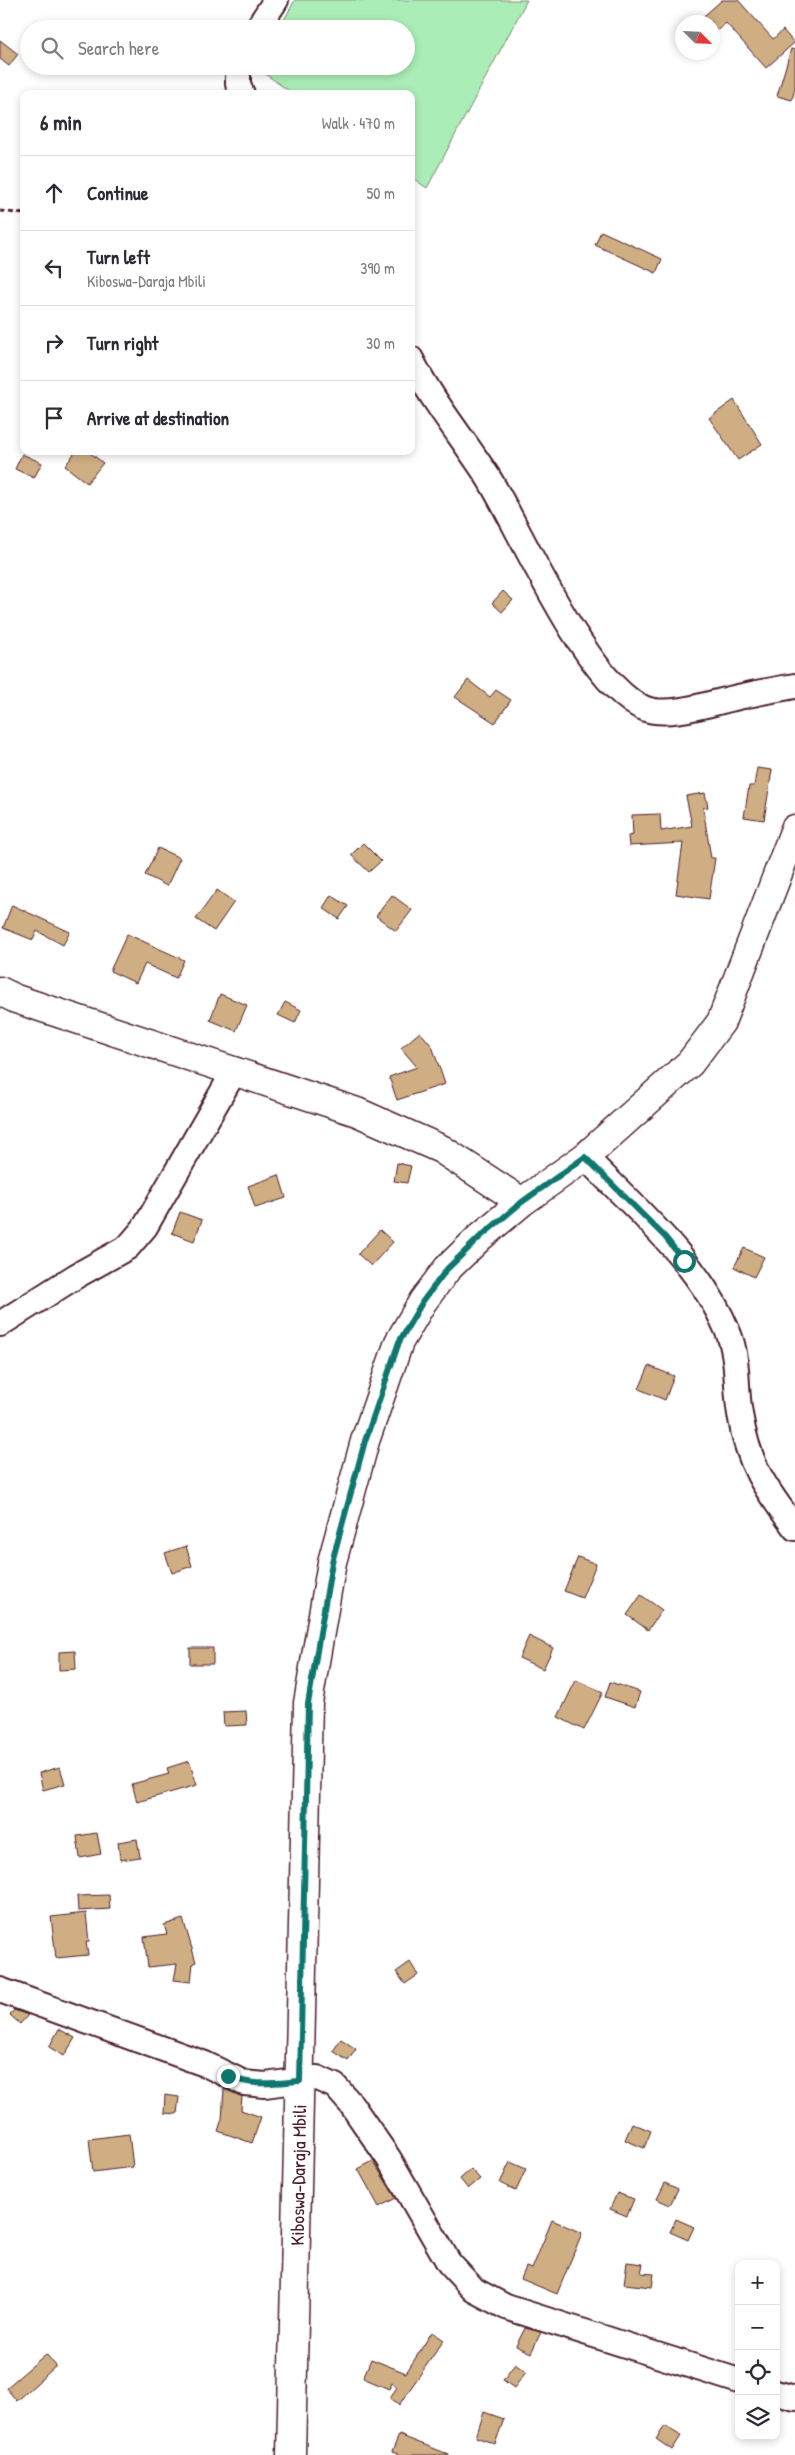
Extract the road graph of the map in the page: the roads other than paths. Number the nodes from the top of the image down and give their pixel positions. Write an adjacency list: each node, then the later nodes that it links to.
1 (276, 0): 2 (street)
2 (263, 20)
3 (238, 75): 4 (street)
4 (240, 90)
5 (415, 366): 6 (street)
6 (795, 686)
7 (795, 829): 10 (main road, Kiboswa-Daraja Mbili)
8 (0, 991): 9 (main road)
9 (235, 1070): 11 (main road); 12 (street)
10 (585, 1157): 11 (main road, Kiboswa-Daraja Mbili); 13 (street)
11 (522, 1202): 15 (main road, Kiboswa-Daraja Mbili)
12 (0, 1324)
13 (795, 1528)
14 (0, 1990): 15 (street)
15 (300, 2081): 16 (street); 19 (main road, Kiboswa-Daraja Mbili)
16 (735, 2381)
17 (780, 2394): 18 (street)
18 (795, 2398)
19 (291, 2455)

